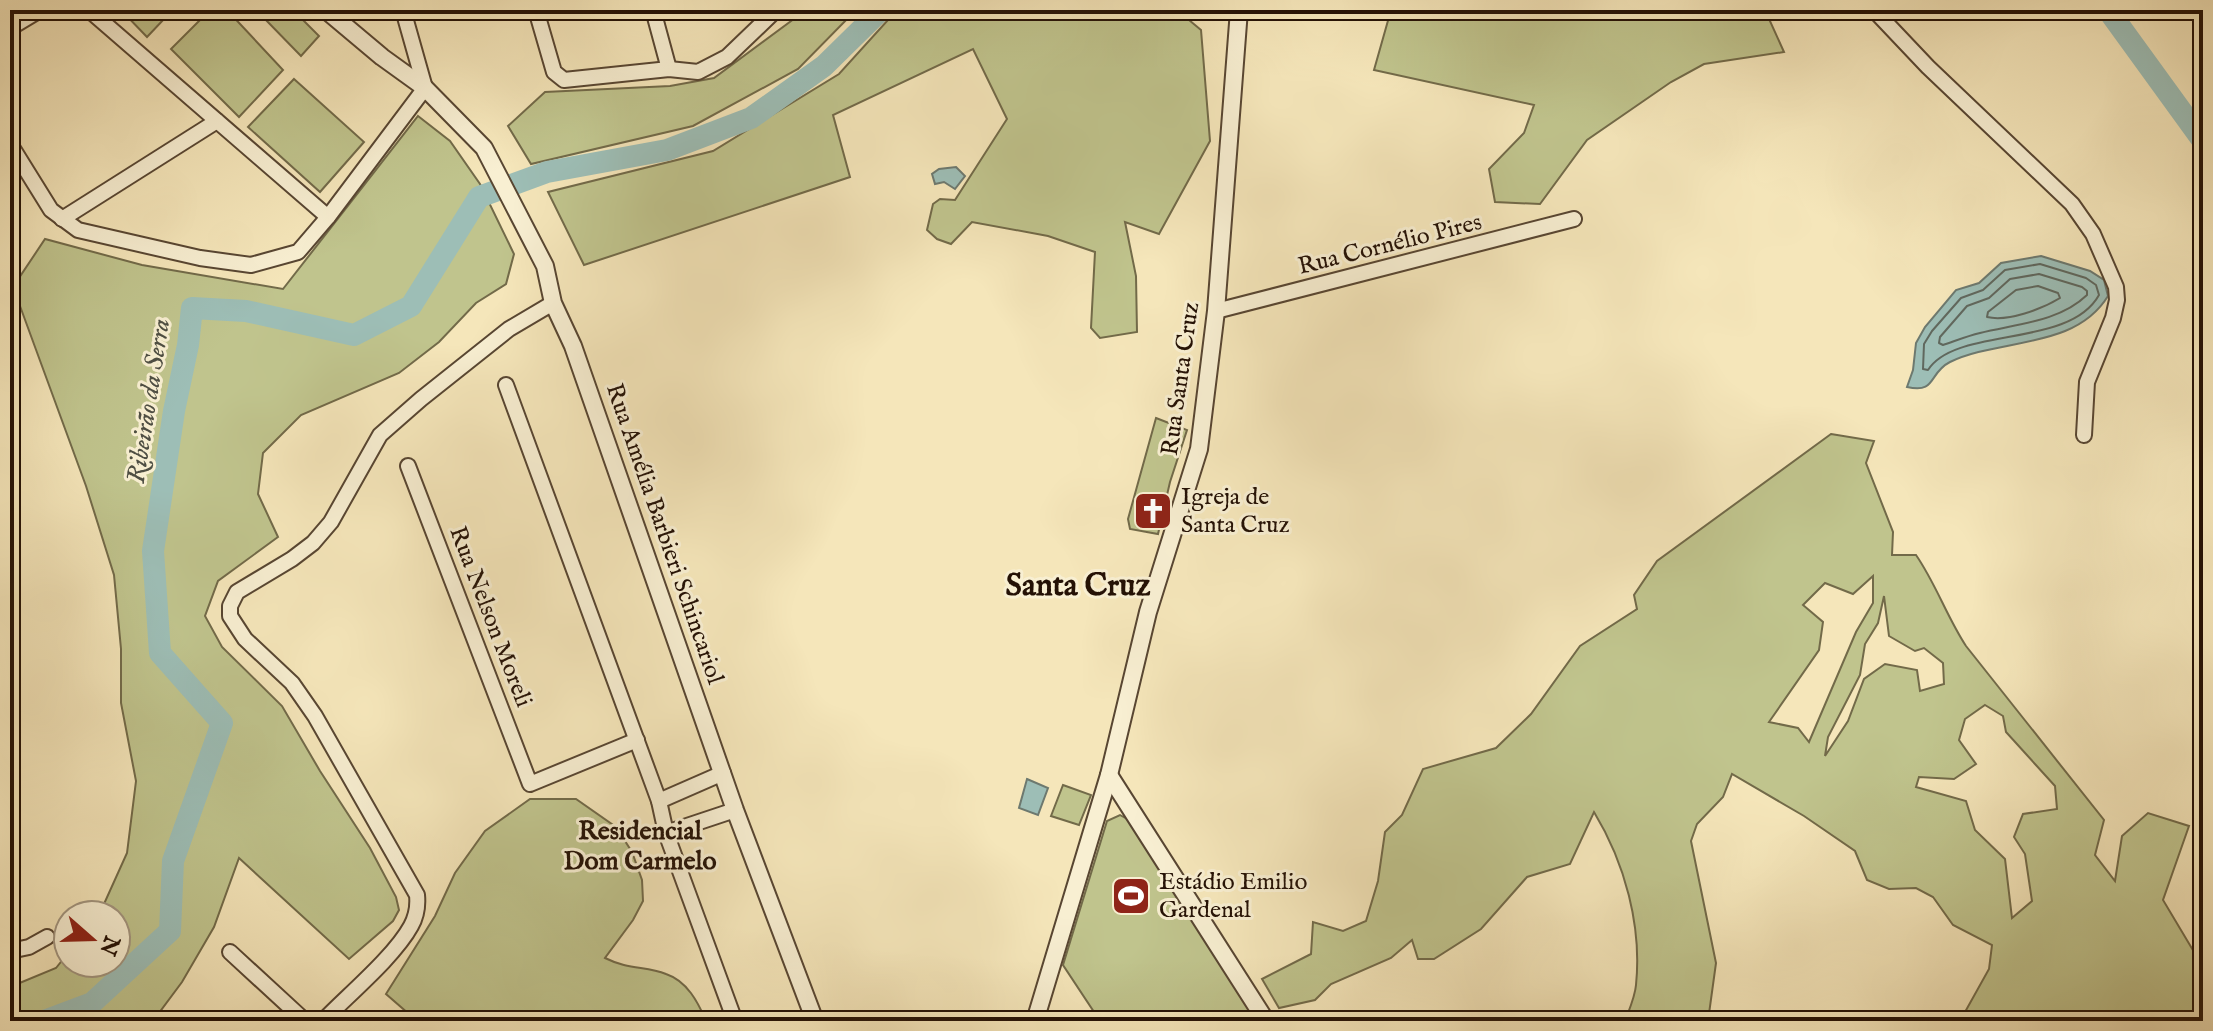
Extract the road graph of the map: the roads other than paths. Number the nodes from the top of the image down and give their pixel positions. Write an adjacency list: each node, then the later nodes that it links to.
1 (40, 10): 10 (street)
2 (89, 10): 13 (street)
3 (326, 10): 12 (street, Rua Amélia Barbieri Schincariol)
4 (403, 10): 12 (street)
5 (536, 10): 11 (street)
6 (653, 10): 11 (street)
7 (776, 10): 11 (street)
8 (1239, 10): 19 (street, Rua Santa Cruz)
9 (1874, 10): 21 (street)
10 (10, 28)
11 (669, 69)
12 (425, 88): 15 (street); 18 (street, Rua Amélia Barbieri Schincariol)
13 (217, 121): 15 (street); 16 (street)
14 (10, 144): 16 (street)
15 (328, 217): 16 (street)
16 (62, 219)
17 (1574, 219): 19 (street, Rua Cornélio Pires)
18 (553, 303): 24 (street, Rua Amélia Barbieri Schincariol); 33 (street)
19 (1216, 311): 25 (street, Rua Santa Cruz)
20 (506, 385): 23 (street)
21 (2084, 435)
22 (408, 466): 23 (street, Rua Nelson Moreli)
23 (637, 740): 26 (street)
24 (723, 773): 26 (street); 27 (street, Rua Amélia Barbieri Schincariol)
25 (1109, 775): 36 (street, Rua Santa Cruz); 37 (street)
26 (659, 801): 28 (street)
27 (735, 810): 28 (street); 35 (street, Rua Amélia Barbieri Schincariol)
28 (666, 833): 34 (street)
29 (47, 937): 30 (street)
30 (10, 951)
31 (230, 952): 32 (street)
32 (305, 1021)
33 (323, 1021)
34 (735, 1021)
35 (815, 1021)
36 (1035, 1021)
37 (1266, 1021)

